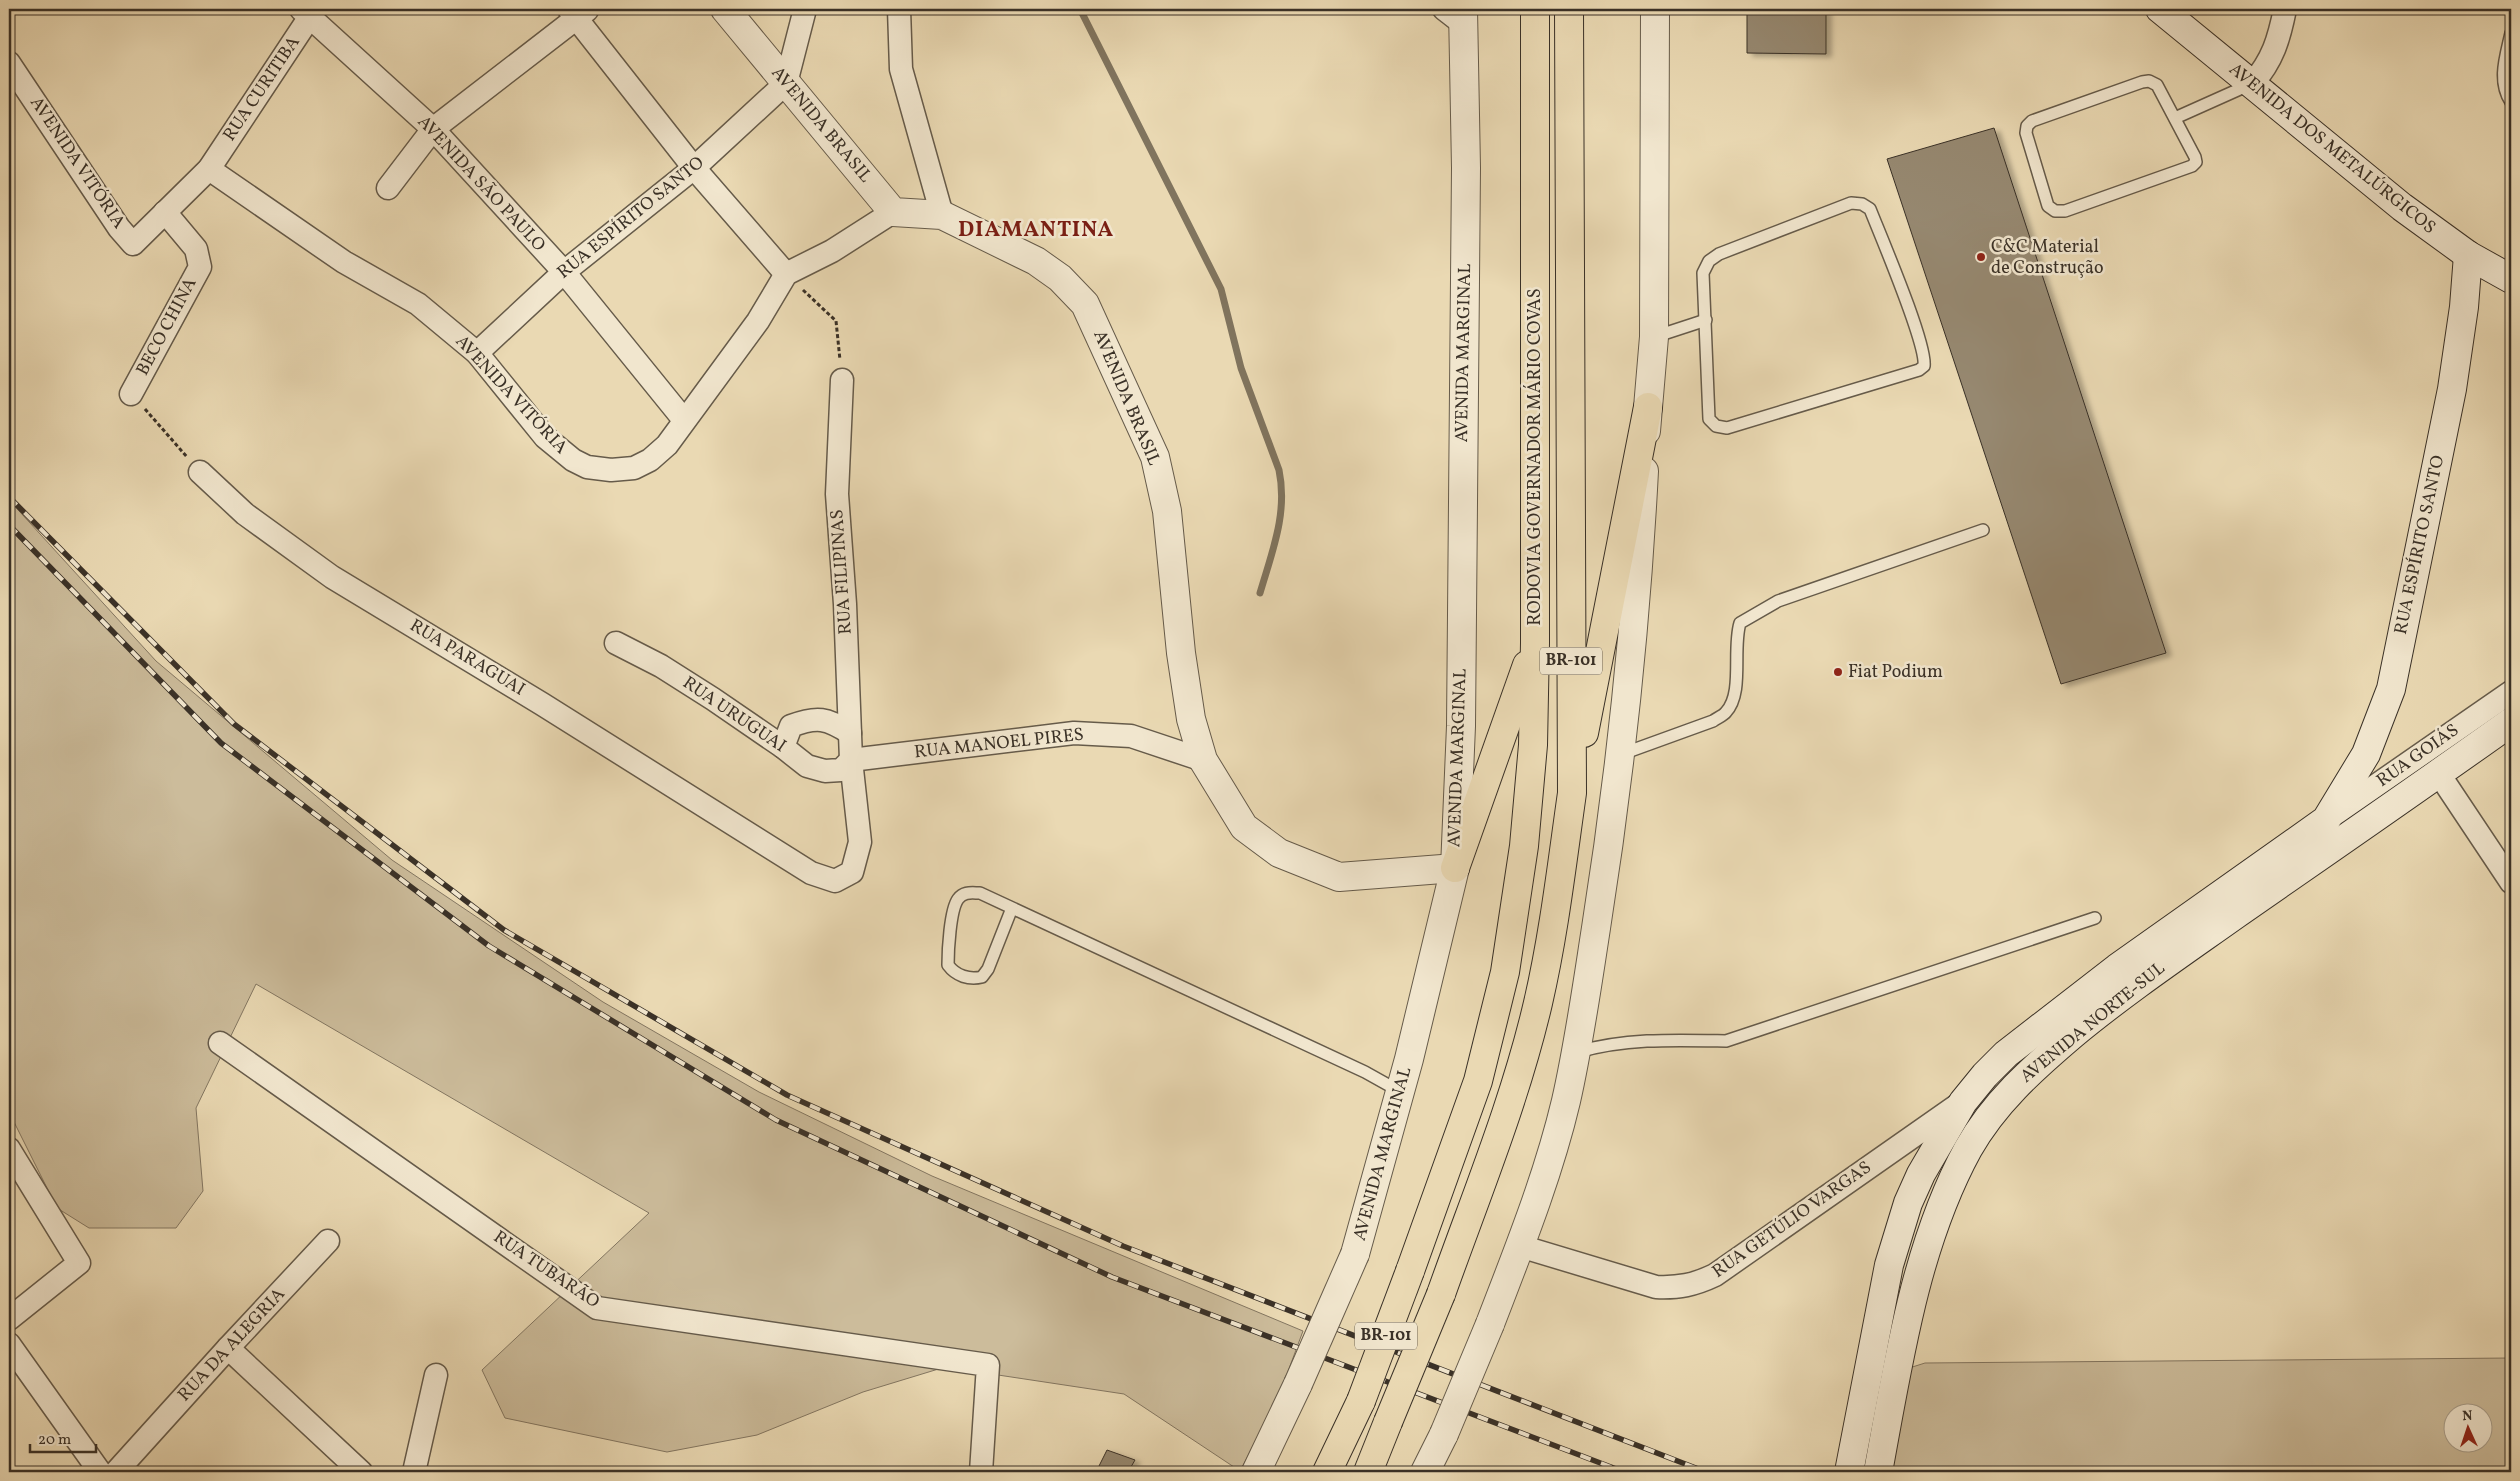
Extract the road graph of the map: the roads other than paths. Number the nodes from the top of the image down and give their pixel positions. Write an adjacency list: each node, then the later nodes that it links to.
1 (725, 9): 14 (street, AVENIDA BRASIL)
2 (805, 9): 14 (street)
3 (899, 9): 24 (street)
4 (1535, 9): 39 (main road, RODOVIA GOVERNADOR MÁRIO COVAS / BR-101)
5 (1569, 9): 48 (main road, RODOVIA GOVERNADOR MÁRIO COVAS / BR-101)
6 (1655, 9): 30 (street)
7 (2160, 9): 15 (street, AVENIDA DOS METALÚRGICOS)
8 (2285, 9): 15 (street)
9 (308, 12): 18 (street, AVENIDA SÃO PAULO); 20 (street, RUA CURITIBA)
10 (578, 12): 18 (street); 19 (street)
11 (1456, 13): 50 (street, AVENIDA MARGINAL)
12 (2511, 33): 16 (lane)
13 (9, 63): 22 (street, AVENIDA VITÓRIA)
14 (786, 83): 19 (street, RUA ESPÍRITO SANTO); 23 (street, AVENIDA BRASIL)
15 (2252, 84): 17 (lane); 25 (street, AVENIDA DOS METALÚRGICOS)
16 (2511, 102)
17 (2175, 118): 17 (lane)
18 (433, 129): 21 (street); 26 (street, AVENIDA SÃO PAULO)
19 (694, 168): 26 (street, RUA ESPÍRITO SANTO); 27 (street)
20 (209, 169): 22 (street, AVENIDA VITÓRIA); 31 (street, AVENIDA VITÓRIA)
21 (388, 188)
22 (165, 212): 33 (street, BECO CHINA)
23 (893, 212): 24 (street, AVENIDA BRASIL); 27 (street)
24 (942, 215): 46 (street, AVENIDA BRASIL)
25 (2468, 255): 28 (street, AVENIDA DOS METALÚRGICOS); 49 (street, RUA ESPÍRITO SANTO)
26 (564, 272): 31 (street, RUA ESPÍRITO SANTO); 35 (street, AVENIDA SÃO PAULO)
27 (786, 274): 35 (street, AVENIDA VITÓRIA)
28 (2511, 279)
29 (1706, 320): 29 (lane); 30 (lane)
30 (1654, 337): 34 (street)
31 (477, 353): 35 (street, AVENIDA VITÓRIA)
32 (842, 380): 42 (street, RUA FILIPINAS)
33 (131, 394)
34 (1648, 408): 44 (street); 48 (main road)
35 (684, 420)
36 (200, 472): 51 (street, RUA PARAGUAI)
37 (1982, 530): 44 (lane)
38 (616, 643): 43 (street, RUA URUGUAI)
39 (1535, 643): 50 (main road); 75 (main road, RODOVIA GOVERNADOR MÁRIO COVAS / BR-101, bridge)
40 (2511, 692): 49 (street, RUA GOIÁS)
41 (2511, 722): 47 (street, AVENIDA NORTE-SUL)
42 (850, 733): 43 (street); 45 (street, RUA FILIPINAS)
43 (783, 747): 45 (street, RUA URUGUAI)
44 (1620, 754): 56 (street)
45 (851, 760): 46 (street, RUA MANOEL PIRES); 51 (street, RUA FILIPINAS)
46 (1203, 760): 50 (street, AVENIDA BRASIL)
47 (2439, 774): 52 (street); 68 (street, AVENIDA NORTE-SUL)
48 (1572, 793): 76 (main road, RODOVIA GOVERNADOR MÁRIO COVAS / BR-101, bridge)
49 (2326, 820): 58 (street, AVENIDA NORTE-SUL)
50 (1455, 868): 57 (street, AVENIDA MARGINAL)
51 (836, 881)
52 (2511, 882)
53 (1012, 908): 53 (lane); 57 (lane)
54 (2095, 918): 56 (lane)
55 (220, 1043): 73 (street, RUA TUBARÃO)
56 (1576, 1052): 61 (street)
57 (1399, 1091): 74 (street, AVENIDA MARGINAL, bridge)
58 (1963, 1102): 61 (street, RUA GETÚLIO VARGAS); 67 (street, AVENIDA NORTE-SUL)
59 (9, 1149): 62 (street)
60 (328, 1241): 64 (street, RUA DA ALEGRIA)
61 (1520, 1246): 66 (street, bridge)
62 (9, 1320)
63 (9, 1344): 69 (street)
64 (228, 1348): 70 (street, RUA DA ALEGRIA); 71 (street)
65 (436, 1375): 72 (street)
66 (1436, 1458)
67 (1850, 1460)
68 (1880, 1460)
69 (100, 1472)
70 (116, 1472)
71 (361, 1472)
72 (414, 1472)
73 (981, 1472)
74 (1256, 1472)
75 (1327, 1472)
76 (1368, 1472)

